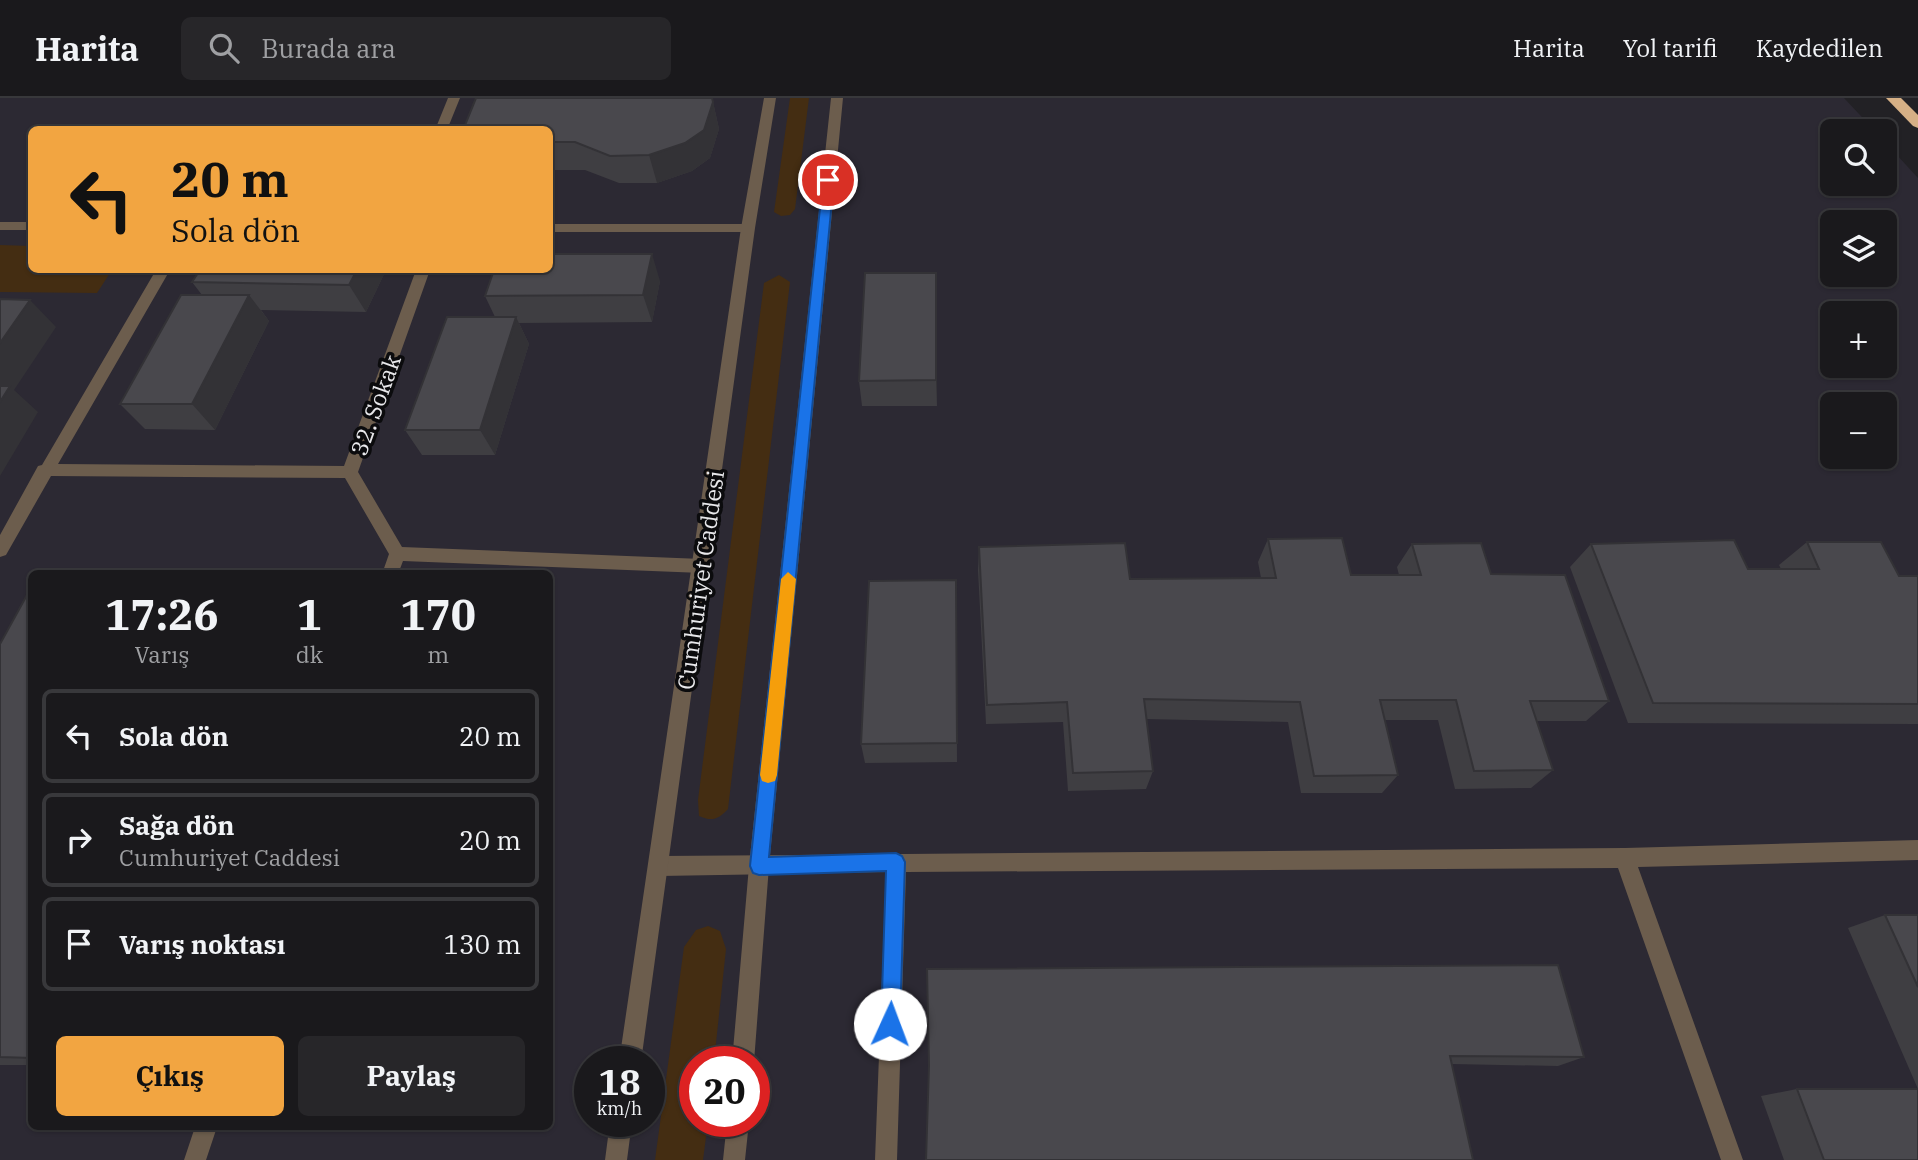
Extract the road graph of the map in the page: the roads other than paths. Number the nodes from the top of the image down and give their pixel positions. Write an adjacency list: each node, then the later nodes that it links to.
1 (454, 98): 6 (street)
2 (770, 98): 10 (street, Cumhuriyet Caddesi)
3 (837, 98): 23 (street)
4 (1893, 98): 5 (highway)
5 (1918, 123)
6 (442, 126)
7 (0, 226): 8 (street)
8 (28, 226)
9 (553, 228): 10 (street)
10 (748, 228): 17 (street, Cumhuriyet Caddesi)
11 (161, 273): 13 (street)
12 (422, 273): 14 (street, 32. Sokak)
13 (44, 470): 14 (street); 15 (street)
14 (351, 472): 16 (street, 32. Sokak)
15 (0, 550)
16 (397, 554): 17 (street); 18 (street)
17 (702, 566): 22 (street, Cumhuriyet Caddesi)
18 (391, 570)
19 (1918, 850): 20 (street)
20 (1625, 858): 21 (street); 33 (street)
21 (896, 862): 23 (street); 32 (street)
22 (660, 866): 23 (street); 24 (street, Cumhuriyet Caddesi)
23 (759, 866): 25 (street)
24 (632, 1046)
25 (744, 1046)
26 (205, 1130): 29 (street)
27 (619, 1137): 30 (street)
28 (736, 1137): 31 (street)
29 (195, 1160)
30 (616, 1160)
31 (734, 1160)
32 (886, 1160)
33 (1732, 1160)

